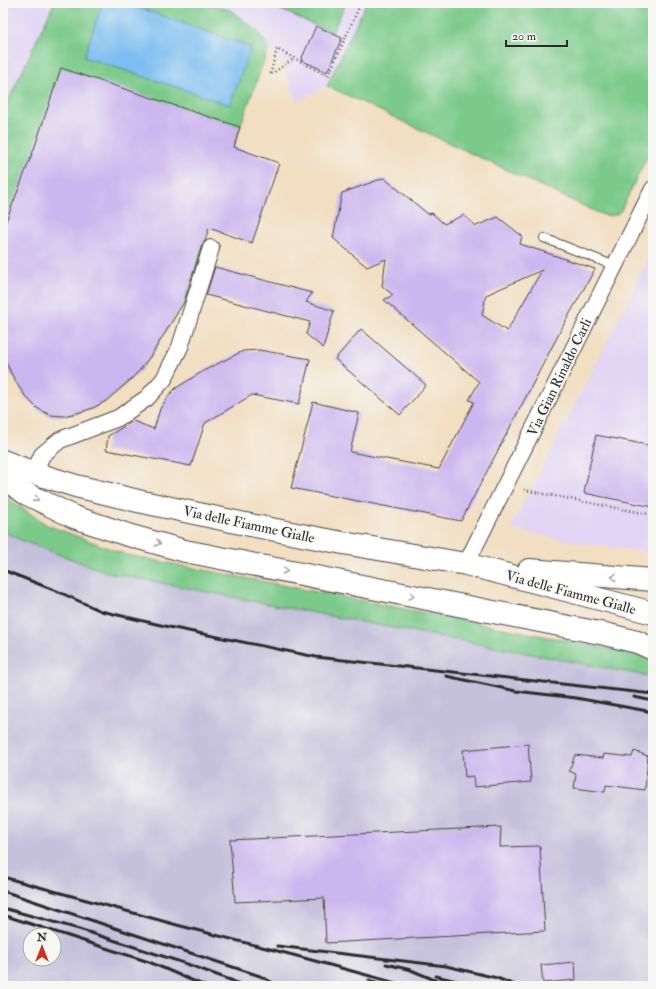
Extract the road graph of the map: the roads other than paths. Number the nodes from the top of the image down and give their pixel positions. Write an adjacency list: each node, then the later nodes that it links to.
1 (653, 189): 4 (street, Via Gian Rinaldo Carli)
2 (544, 238): 4 (lane)
3 (211, 248): 6 (street)
4 (615, 266): 8 (street, Via Gian Rinaldo Carli)
5 (3, 461): 6 (main road, Via delle Fiamme Gialle)
6 (34, 473): 8 (main road, Via delle Fiamme Gialle)
7 (3, 478): 11 (main road, one-way to 11)
8 (466, 564): 9 (main road, Via delle Fiamme Gialle, one-way to 8); 10 (main road, Via delle Fiamme Gialle)
9 (653, 580)
10 (653, 613)
11 (645, 646)

